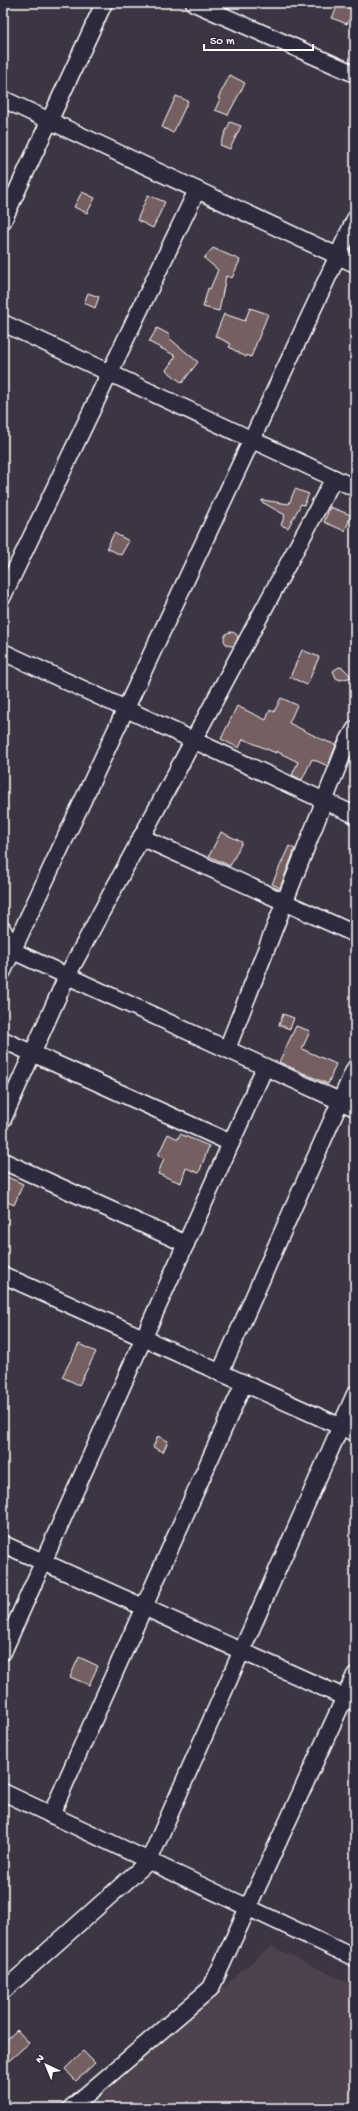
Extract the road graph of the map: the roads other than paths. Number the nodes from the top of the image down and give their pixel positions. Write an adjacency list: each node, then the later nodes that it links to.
1 (104, 3): 5 (street)
2 (194, 3): 3 (street)
3 (355, 74)
4 (3, 99): 5 (street)
5 (50, 120): 6 (street); 8 (street)
6 (197, 190): 9 (street); 12 (street)
7 (355, 219): 9 (street)
8 (3, 221)
9 (338, 256): 10 (street); 13 (street)
10 (355, 264)
11 (3, 324): 12 (street)
12 (110, 373): 13 (street); 16 (street)
13 (252, 440): 14 (street); 18 (street)
14 (334, 478): 15 (street); 20 (street)
15 (355, 488)
16 (3, 596)
17 (3, 652): 18 (street)
18 (126, 709): 20 (street); 27 (street)
19 (355, 729): 21 (street)
20 (193, 740): 21 (street); 23 (street)
21 (324, 801): 22 (street); 24 (street)
22 (355, 815)
23 (141, 837): 24 (street); 29 (street)
24 (285, 902): 26 (street); 31 (street)
25 (3, 930): 27 (street)
26 (355, 934)
27 (13, 950): 28 (street); 29 (street)
28 (3, 971)
29 (67, 976): 31 (street); 32 (street)
30 (3, 1040): 32 (street)
31 (227, 1049): 33 (street)
32 (32, 1054): 37 (street); 38 (street)
33 (265, 1067): 35 (street); 38 (street)
34 (355, 1068): 35 (street)
35 (340, 1102): 36 (street); 43 (street)
36 (355, 1108)
37 (3, 1119)
38 (231, 1143): 40 (street)
39 (3, 1161): 40 (street)
40 (186, 1244): 42 (street)
41 (3, 1275): 42 (street)
42 (144, 1338): 43 (street); 48 (street)
43 (220, 1372): 44 (street)
44 (244, 1383): 46 (street); 49 (street)
45 (355, 1394): 46 (street)
46 (348, 1430): 50 (street)
47 (3, 1544): 48 (street)
48 (43, 1562): 49 (street); 51 (street)
49 (144, 1607): 50 (street); 55 (street)
50 (242, 1651): 53 (street); 56 (street)
51 (3, 1652)
52 (355, 1675): 53 (street)
53 (350, 1700): 57 (street)
54 (5, 1796): 55 (street)
55 (51, 1815): 56 (street)
56 (149, 1861): 57 (street); 59 (street)
57 (248, 1908): 58 (street); 60 (street)
58 (355, 1958)
59 (3, 1992)
60 (71, 2108)

